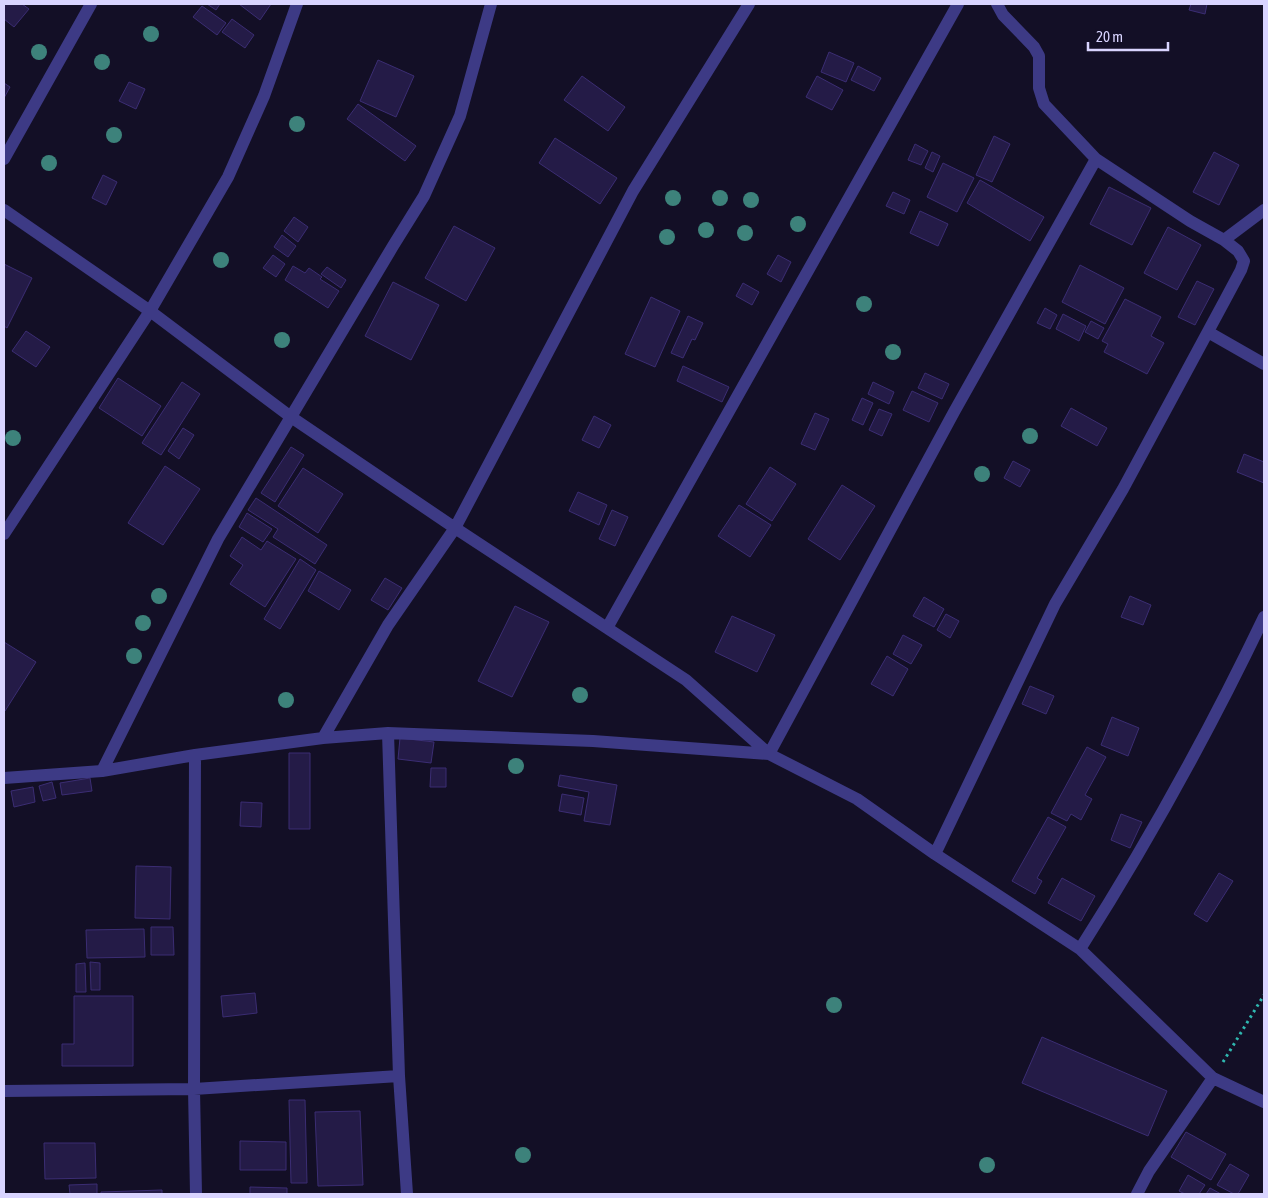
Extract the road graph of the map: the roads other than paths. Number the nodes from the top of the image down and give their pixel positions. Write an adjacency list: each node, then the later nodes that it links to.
1 (92, 4): 7 (street)
2 (297, 4): 12 (street)
3 (491, 4): 15 (street)
4 (750, 4): 16 (street)
5 (958, 4): 19 (street)
6 (997, 4): 8 (street)
7 (4, 158)
8 (1096, 158): 11 (street); 22 (street)
9 (4, 210): 12 (street)
10 (1264, 210): 11 (street)
11 (1224, 240): 13 (street)
12 (150, 311): 15 (street); 17 (street)
13 (1208, 332): 14 (street); 26 (street)
14 (1264, 364)
15 (291, 417): 16 (street); 24 (street)
16 (455, 528): 19 (street); 21 (street)
17 (4, 534)
18 (1264, 617): 27 (street)
19 (607, 628): 22 (street)
20 (388, 733): 21 (street); 22 (street); 28 (street)
21 (323, 738): 23 (street)
22 (769, 754): 26 (street)
23 (195, 755): 24 (street); 30 (street)
24 (102, 771): 25 (street)
25 (4, 778)
26 (935, 854): 27 (street)
27 (1080, 949): 29 (street)
28 (399, 1076): 30 (street); 34 (street)
29 (1213, 1078): 32 (street); 35 (street)
30 (194, 1089): 31 (street); 33 (street)
31 (4, 1091)
32 (1264, 1102)
33 (196, 1194)
34 (407, 1194)
35 (1137, 1194)

